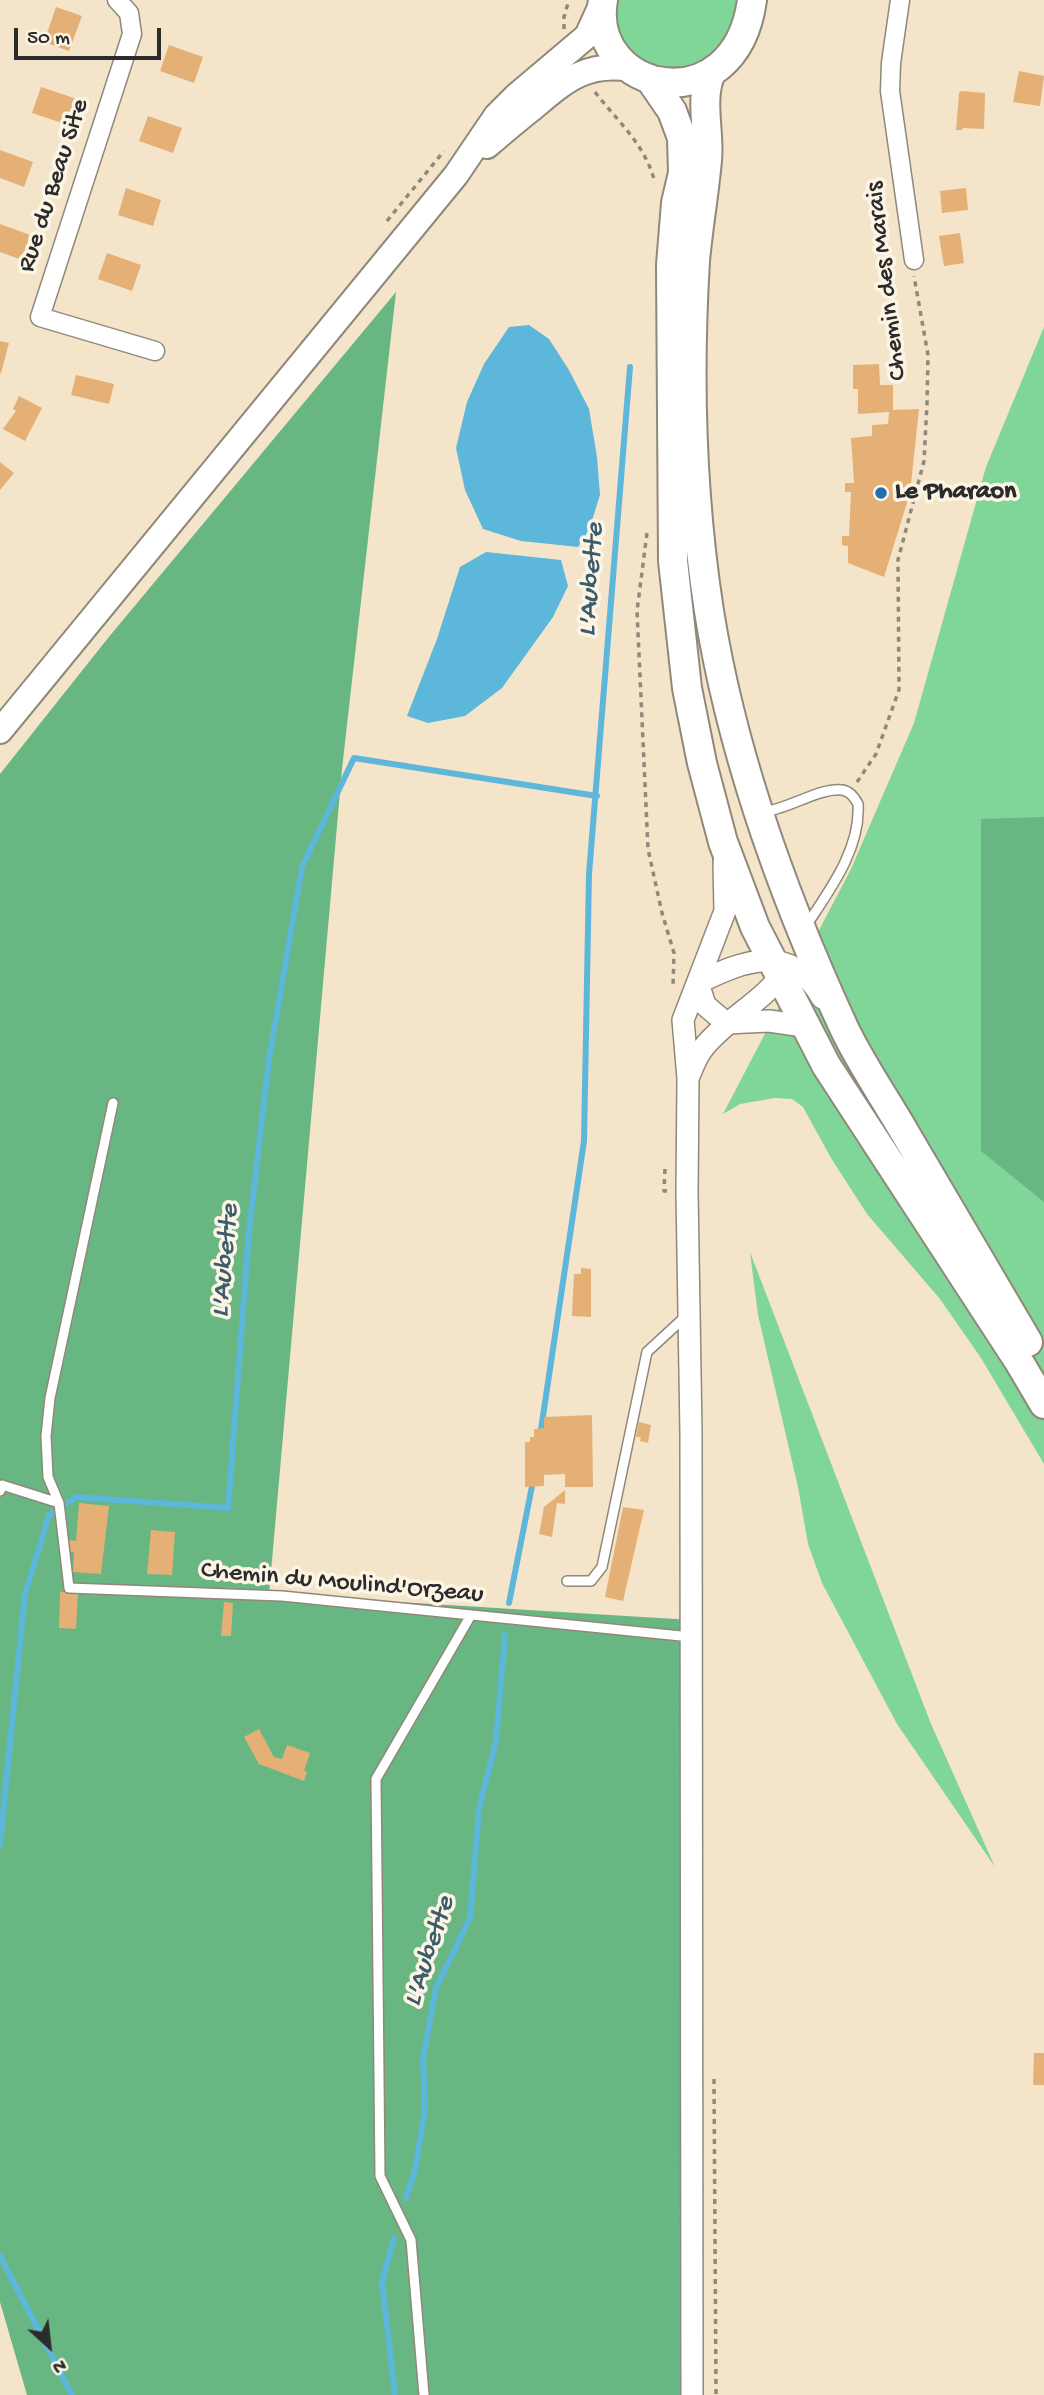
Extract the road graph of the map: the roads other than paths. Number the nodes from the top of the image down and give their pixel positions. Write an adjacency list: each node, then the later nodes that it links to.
1 (117, 0): 10 (street, Rue du Beau Site)
2 (603, 0): 6 (main road); 7 (main road)
3 (752, 0): 5 (main road)
4 (900, 0): 8 (street, Chemin des Marais)
5 (711, 73): 6 (main road); 9 (main road)
6 (640, 74): 7 (main road); 9 (main road)
7 (456, 175): 11 (main road)
8 (914, 260)
9 (682, 312): 12 (main road); 13 (main road)
10 (155, 351)
11 (0, 731)
12 (759, 812): 14 (main road); 14 (lane)
13 (723, 842): 15 (main road); 16 (street)
14 (803, 930): 15 (street); 19 (main road)
15 (780, 968): 16 (street); 17 (street); 18 (main road); 19 (street)
16 (698, 983): 17 (street); 20 (street)
17 (726, 1024): 18 (street); 20 (street)
18 (804, 1026): 24 (main road)
19 (845, 1031): 23 (main road)
20 (688, 1078): 22 (street)
21 (113, 1102): 26 (lane)
22 (690, 1312): 27 (lane); 29 (street)
23 (1044, 1369)
24 (1044, 1404)
25 (1, 1488): 26 (lane)
26 (60, 1506): 28 (lane, Chemin du Moulind'Orzeau)
27 (567, 1581)
28 (471, 1615): 29 (lane, Chemin du Moulind'Orzeau); 30 (lane)
29 (691, 1637): 31 (street)
30 (424, 2395)
31 (692, 2395)

